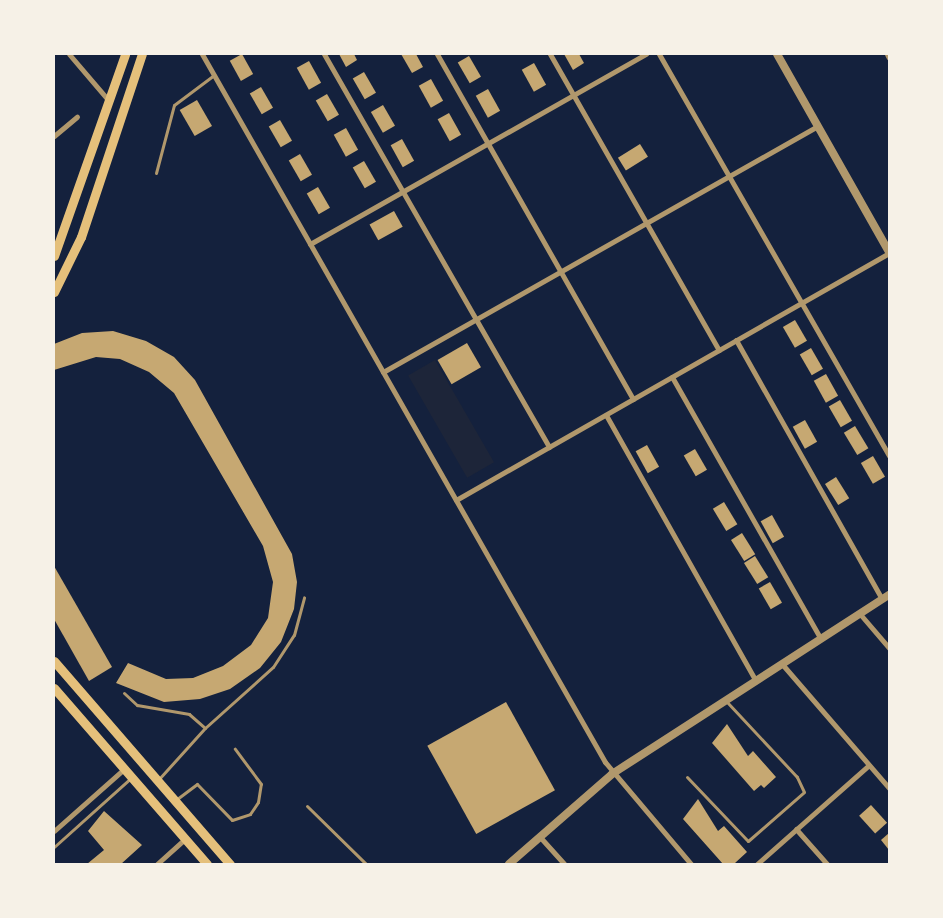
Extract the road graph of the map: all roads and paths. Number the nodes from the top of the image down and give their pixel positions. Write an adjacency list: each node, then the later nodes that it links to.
1 (70, 54): 15 (street)
2 (125, 54): 15 (main road)
3 (142, 54): 28 (main road)
4 (324, 54): 22 (street)
5 (437, 54): 19 (street)
6 (550, 54): 14 (street)
7 (646, 54): 14 (street)
8 (659, 54): 21 (street)
9 (777, 54): 17 (street)
10 (887, 54): 12 (street)
11 (204, 55): 13 (street)
12 (889, 58)
13 (214, 76): 20 (lane); 24 (street)
14 (574, 95): 19 (street); 23 (street)
15 (109, 102): 26 (main road)
16 (76, 118): 18 (street)
17 (818, 126): 21 (street); 25 (street)
18 (54, 136)
19 (488, 143): 22 (street); 27 (street)
20 (156, 173)
21 (729, 176): 23 (street); 29 (street)
22 (402, 192): 24 (street); 30 (street)
23 (646, 223): 27 (street); 32 (street)
24 (310, 244): 33 (street)
25 (889, 252): 29 (street)
26 (54, 256)
27 (560, 271): 30 (street); 35 (street)
28 (54, 292)
29 (802, 303): 31 (street); 38 (street)
30 (475, 319): 33 (street); 37 (street)
31 (736, 340): 32 (street); 41 (street)
32 (719, 350): 34 (street)
33 (382, 372): 39 (street)
34 (672, 377): 35 (street); 43 (street)
35 (633, 399): 36 (street)
36 (606, 415): 37 (street); 47 (street)
37 (549, 448): 39 (street)
38 (889, 456)
39 (456, 500): 55 (street)
40 (304, 597): 51 (lane)
41 (886, 597): 42 (street)
42 (860, 614): 43 (street); 44 (street)
43 (821, 639): 46 (street)
44 (889, 648)
45 (54, 661): 58 (main road)
46 (782, 664): 47 (street); 53 (street)
47 (756, 680): 50 (street)
48 (54, 688): 54 (main road)
49 (124, 693): 51 (lane)
50 (725, 700): 55 (street); 56 (lane)
51 (205, 728): 58 (lane)
52 (235, 749): 60 (lane)
53 (869, 765): 59 (street); 62 (street)
54 (124, 769): 57 (main road); 63 (street)
55 (612, 774): 64 (street); 73 (street)
56 (687, 777)
57 (132, 778): 65 (main road); 66 (lane)
58 (158, 781): 60 (main road)
59 (889, 788)
60 (175, 801): 69 (main road)
61 (306, 806): 70 (lane)
62 (796, 830): 74 (street); 75 (street)
63 (54, 831)
64 (540, 837): 71 (street); 72 (street)
65 (185, 839): 67 (street); 68 (main road)
66 (54, 847)
67 (157, 864)
68 (207, 864)
69 (230, 864)
70 (366, 864)
71 (509, 864)
72 (564, 864)
73 (691, 864)
74 (757, 864)
75 (827, 864)

